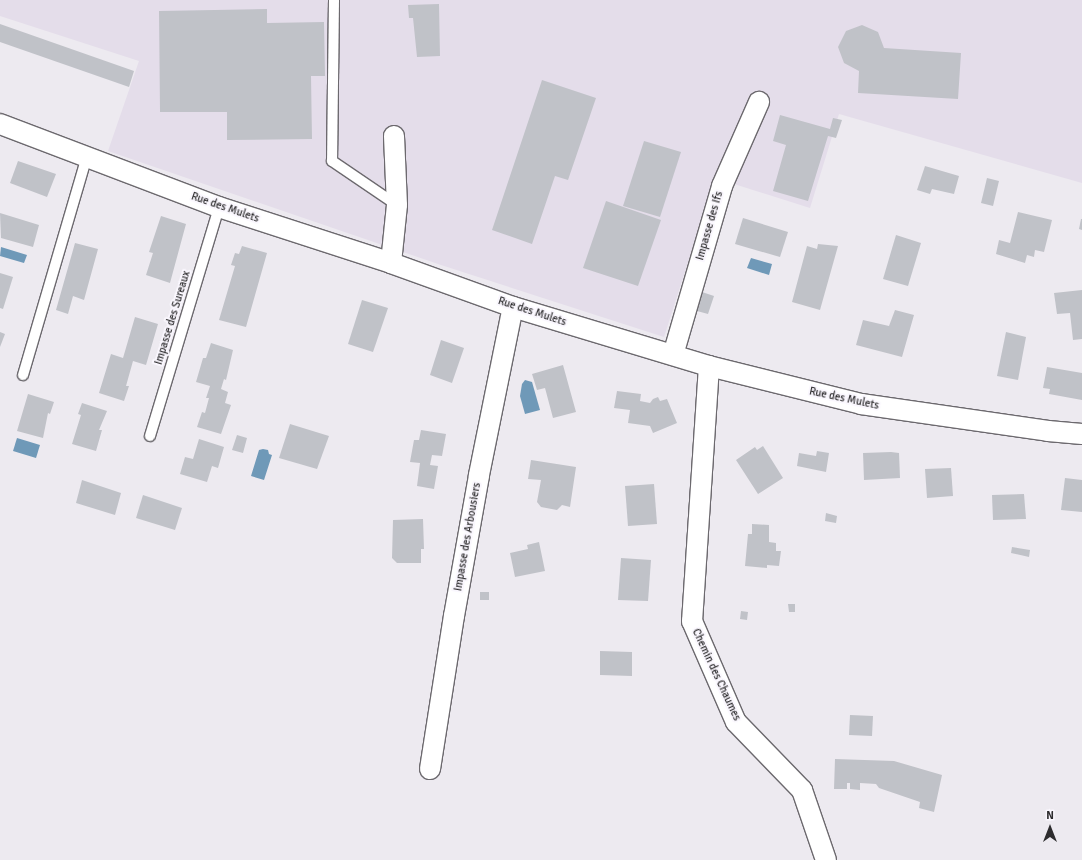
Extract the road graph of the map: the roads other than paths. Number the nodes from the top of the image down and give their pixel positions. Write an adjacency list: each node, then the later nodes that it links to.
1 (334, 0): 6 (lane)
2 (759, 102): 10 (street, Impasse des Ifs)
3 (0, 124): 5 (street, Rue des Mulets)
4 (394, 136): 6 (street)
5 (87, 156): 7 (street, Rue des Mulets); 12 (lane)
6 (397, 205): 8 (street)
7 (219, 207): 8 (street, Rue des Mulets); 14 (lane, Impasse des Sureaux)
8 (391, 263): 9 (street, Rue des Mulets)
9 (513, 307): 10 (street, Rue des Mulets); 15 (street, Impasse des Arbousiers)
10 (674, 355): 11 (street, Rue des Mulets)
11 (709, 366): 13 (street, Rue des Mulets); 16 (street, Chemin des Chaumes)
12 (23, 375)
13 (1082, 434)
14 (150, 436)
15 (430, 770)
16 (826, 860)

